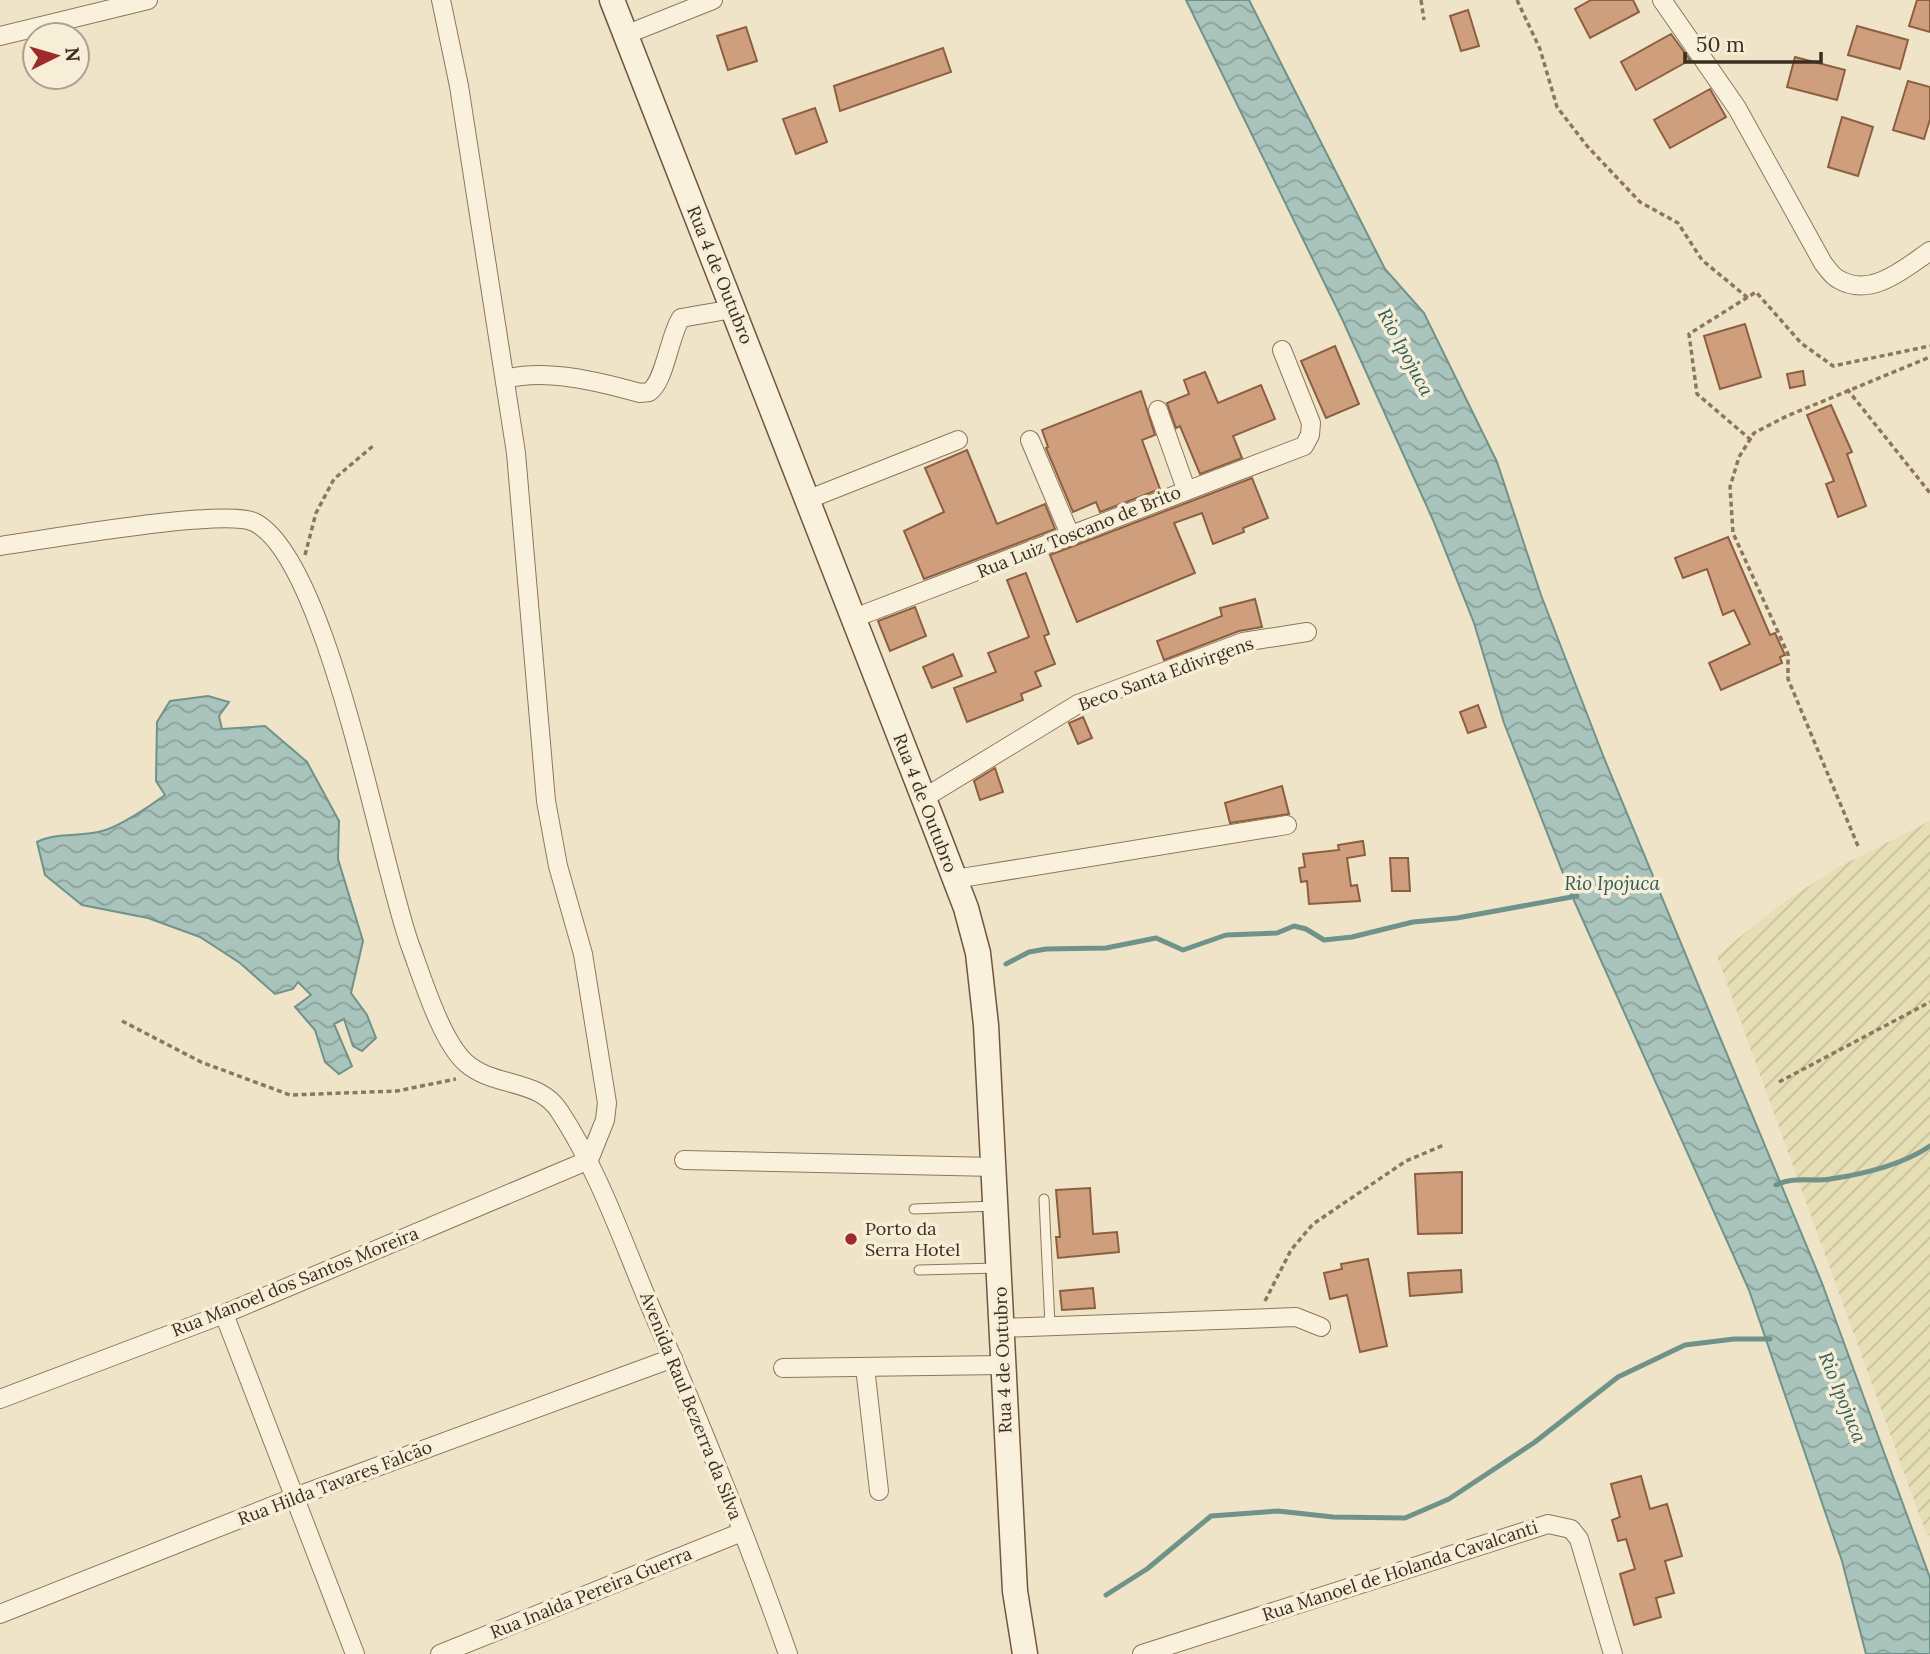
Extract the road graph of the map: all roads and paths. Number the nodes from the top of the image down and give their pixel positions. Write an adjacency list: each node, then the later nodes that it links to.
1 (148, 0): 10 (street)
2 (441, 0): 17 (street)
3 (612, 0): 9 (main road, Rua 4 de Outubro)
4 (713, 0): 9 (street)
5 (1421, 0): 8 (path)
6 (1517, 0): 12 (path)
7 (1662, 0): 11 (street)
8 (1424, 20)
9 (625, 35): 13 (main road, Rua 4 de Outubro)
10 (0, 36)
11 (1930, 251)
12 (1748, 298): 14 (path); 22 (path)
13 (733, 309): 17 (street); 26 (main road, Rua 4 de Outubro)
14 (1930, 346)
15 (1282, 350): 24 (street, Rua Luiz Toscano de Brito)
16 (1930, 357): 18 (path)
17 (505, 379): 41 (street)
18 (1847, 389): 22 (path); 25 (path)
19 (1158, 410): 24 (street)
20 (958, 440): 26 (street)
21 (1030, 440): 27 (street)
22 (1751, 440): 34 (path)
23 (373, 446): 29 (path)
24 (1186, 489): 27 (street, Rua Luiz Toscano de Brito)
25 (1930, 493)
26 (809, 499): 30 (main road, Rua 4 de Outubro)
27 (1070, 537): 30 (street, Rua Luiz Toscano de Brito)
28 (0, 546): 29 (street)
29 (299, 578): 38 (street)
30 (854, 618): 32 (main road, Rua 4 de Outubro)
31 (1307, 632): 32 (street, Beco Santa Edivirgens)
32 (923, 798): 35 (main road, Rua 4 de Outubro)
33 (1287, 825): 35 (street)
34 (1858, 846)
35 (955, 879): 43 (main road, Rua 4 de Outubro)
36 (1930, 1002): 39 (path)
37 (122, 1021): 38 (path)
38 (482, 1073): 41 (street, Avenida Raul Bezerra da Silva)
39 (1779, 1082)
40 (1444, 1145): 50 (path)
41 (589, 1160): 49 (street, Rua Manoel dos Santos Moreira); 54 (street, Avenida Raul Bezerra da Silva)
42 (684, 1160): 43 (street)
43 (994, 1167): 45 (main road, Rua 4 de Outubro)
44 (1044, 1199): 51 (lane)
45 (996, 1205): 46 (lane); 47 (main road, Rua 4 de Outubro)
46 (914, 1209)
47 (1000, 1268): 48 (lane); 53 (main road, Rua 4 de Outubro)
48 (919, 1270)
49 (224, 1314): 58 (street, Rua Manoel dos Santos Moreira); 60 (street)
50 (1255, 1318): 51 (street); 52 (street)
51 (1050, 1325): 53 (street)
52 (1321, 1327)
53 (1001, 1328): 55 (main road, Rua 4 de Outubro)
54 (673, 1359): 60 (street, Rua Hilda Tavares Falcão); 61 (street, Avenida Raul Bezerra da Silva)
55 (1002, 1365): 56 (street); 66 (main road, Rua 4 de Outubro)
56 (865, 1367): 57 (street); 59 (street)
57 (783, 1368)
58 (0, 1399)
59 (879, 1490)
60 (295, 1497): 62 (street, Rua Hilda Tavares Falcão); 63 (street)
61 (742, 1532): 64 (street, Rua Inalda Pereira Guerra); 65 (street, Avenida Raul Bezerra da Silva)
62 (0, 1614)
63 (355, 1654)
64 (440, 1654)
65 (788, 1654)
66 (1025, 1654)
67 (1142, 1654): 68 (street, Rua Manoel de Holanda Cavalcanti)
68 (1613, 1654)

